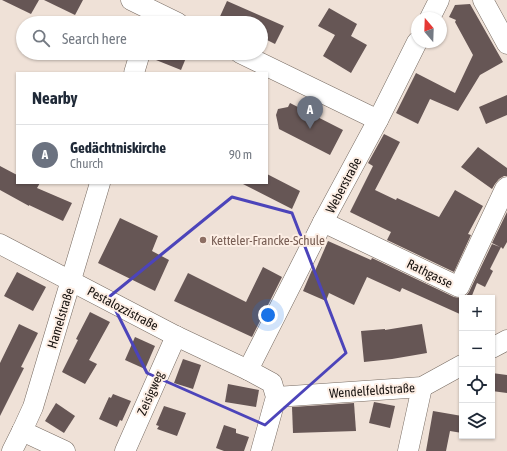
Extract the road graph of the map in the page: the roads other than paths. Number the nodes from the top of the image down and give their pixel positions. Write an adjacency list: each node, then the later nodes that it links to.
1 (131, 0): 4 (street)
2 (439, 0): 5 (street)
3 (482, 0): 7 (street)
4 (153, 11): 6 (street)
5 (433, 12)
6 (163, 16)
7 (507, 44)
8 (415, 48): 12 (street, Weberstraße)
9 (138, 60): 11 (street)
10 (254, 60): 12 (street)
11 (134, 72)
12 (378, 120): 15 (street, Weberstraße)
13 (100, 184): 17 (street, Hamelstraße)
14 (507, 187): 15 (street, Rathgasse)
15 (324, 222): 22 (street, Weberstraße)
16 (0, 244): 17 (street, Pestalozzistraße)
17 (71, 280): 18 (street, Pestalozzistraße); 25 (street, Hamelstraße)
18 (176, 336): 22 (street, Pestalozzistraße); 29 (street, Zeisigweg)
19 (507, 340): 20 (street)
20 (495, 346)
21 (459, 366): 23 (street, Wendelfeldstraße)
22 (248, 370): 24 (street)
23 (422, 387): 24 (street, Wendelfeldstraße); 31 (street)
24 (276, 397): 30 (street)
25 (22, 431): 27 (street, Hamelstraße); 28 (street)
26 (0, 447): 27 (street)
27 (10, 451)
28 (65, 451)
29 (125, 451)
30 (261, 451)
31 (408, 451)

